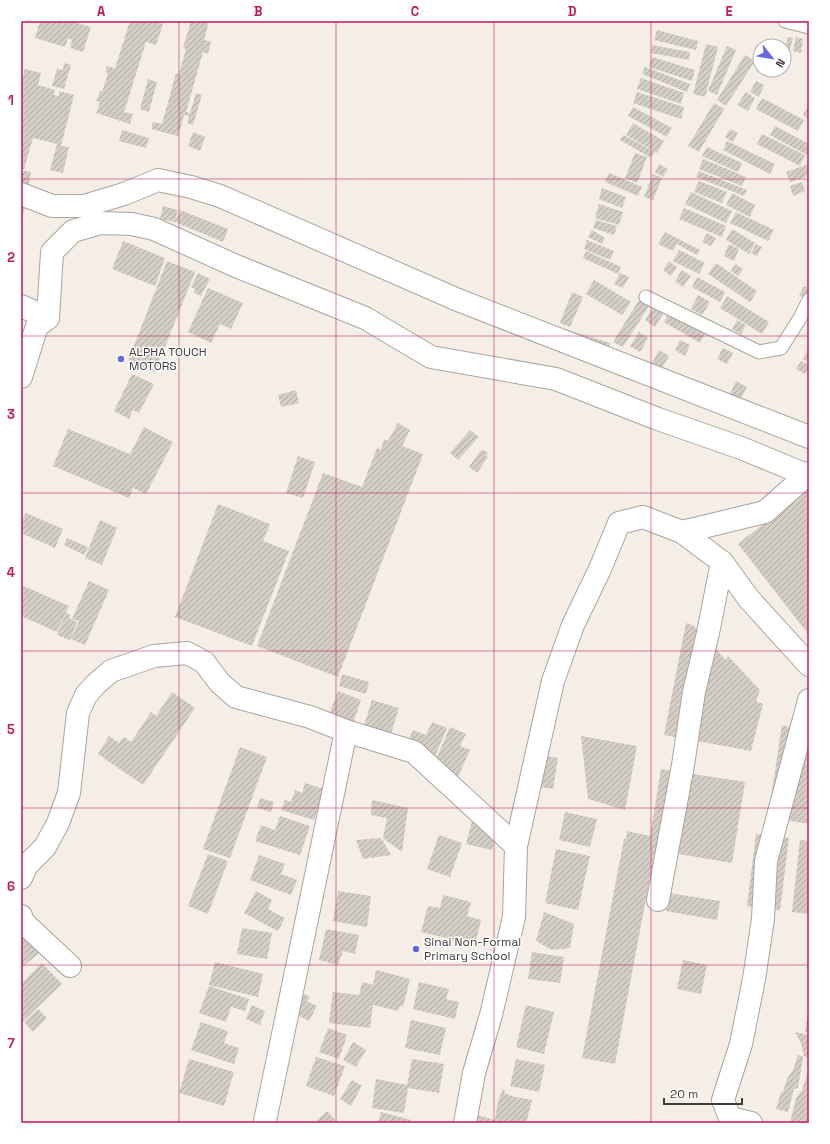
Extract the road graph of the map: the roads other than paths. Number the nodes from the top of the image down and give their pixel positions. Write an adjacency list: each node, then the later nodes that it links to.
1 (785, 21): 2 (lane)
2 (809, 27)
3 (21, 194): 9 (street)
4 (646, 297): 5 (lane)
5 (809, 300)
6 (21, 306): 7 (street)
7 (48, 318): 8 (street); 10 (street)
8 (21, 378)
9 (809, 436)
10 (808, 475): 11 (street)
11 (682, 532): 12 (street); 16 (street)
12 (722, 562): 13 (street); 18 (street)
13 (809, 665)
14 (809, 700): 23 (street)
15 (346, 731): 16 (street); 17 (street); 21 (street)
16 (516, 846): 22 (street)
17 (21, 878)
18 (658, 900)
19 (21, 916): 20 (street)
20 (70, 966)
21 (265, 1121)
22 (465, 1123)
23 (751, 1123)

